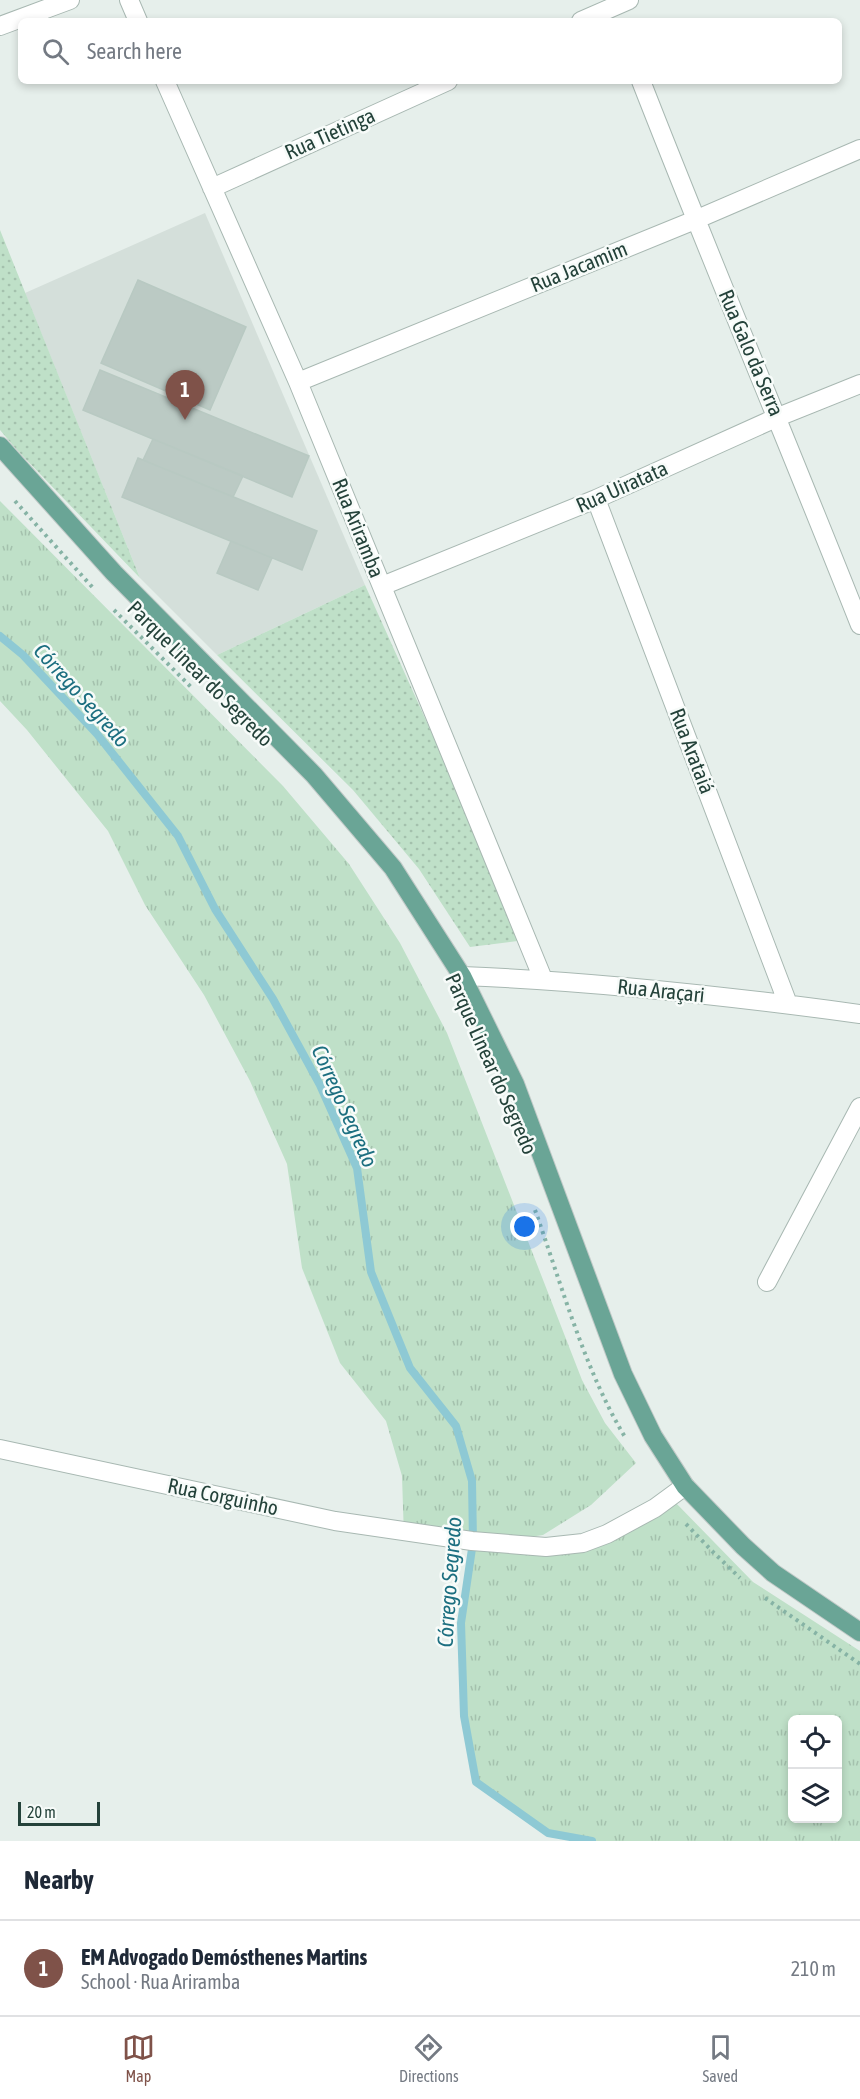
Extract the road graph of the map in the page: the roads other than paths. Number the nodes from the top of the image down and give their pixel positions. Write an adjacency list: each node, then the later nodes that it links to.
1 (70, 0): 4 (street)
2 (129, 0): 5 (street)
3 (617, 7): 6 (street)
4 (22, 18)
5 (137, 18)
6 (589, 18)
7 (18, 19): 8 (street)
8 (0, 26)
9 (166, 84): 13 (street, Rua Ariramba)
10 (441, 84): 13 (street, Rua Tietinga)
11 (642, 84): 14 (street, Rua Galo da Serra)
12 (860, 149): 14 (street, Rua Jacamim)
13 (212, 188): 15 (street, Rua Ariramba)
14 (695, 220): 15 (street, Rua Jacamim); 17 (street, Rua Galo da Serra)
15 (298, 382): 20 (street, Rua Ariramba)
16 (860, 384): 17 (street, Rua Uiratata)
17 (778, 417): 19 (street, Rua Uiratata); 21 (street, Rua Galo da Serra)
18 (0, 446): 22 (main road)
19 (596, 499): 20 (street, Rua Uiratata); 24 (street, Rua Arataiá)
20 (382, 586): 23 (street, Rua Ariramba)
21 (860, 625)
22 (462, 976): 23 (street, Rua Araçari); 29 (main road)
23 (543, 979): 24 (street, Rua Araçari)
24 (788, 1004): 25 (street, Rua Araçari)
25 (860, 1014)
26 (860, 1107): 27 (street)
27 (767, 1282)
28 (0, 1449): 29 (street, Rua Corguinho)
29 (685, 1486): 30 (main road)
30 (860, 1632)

